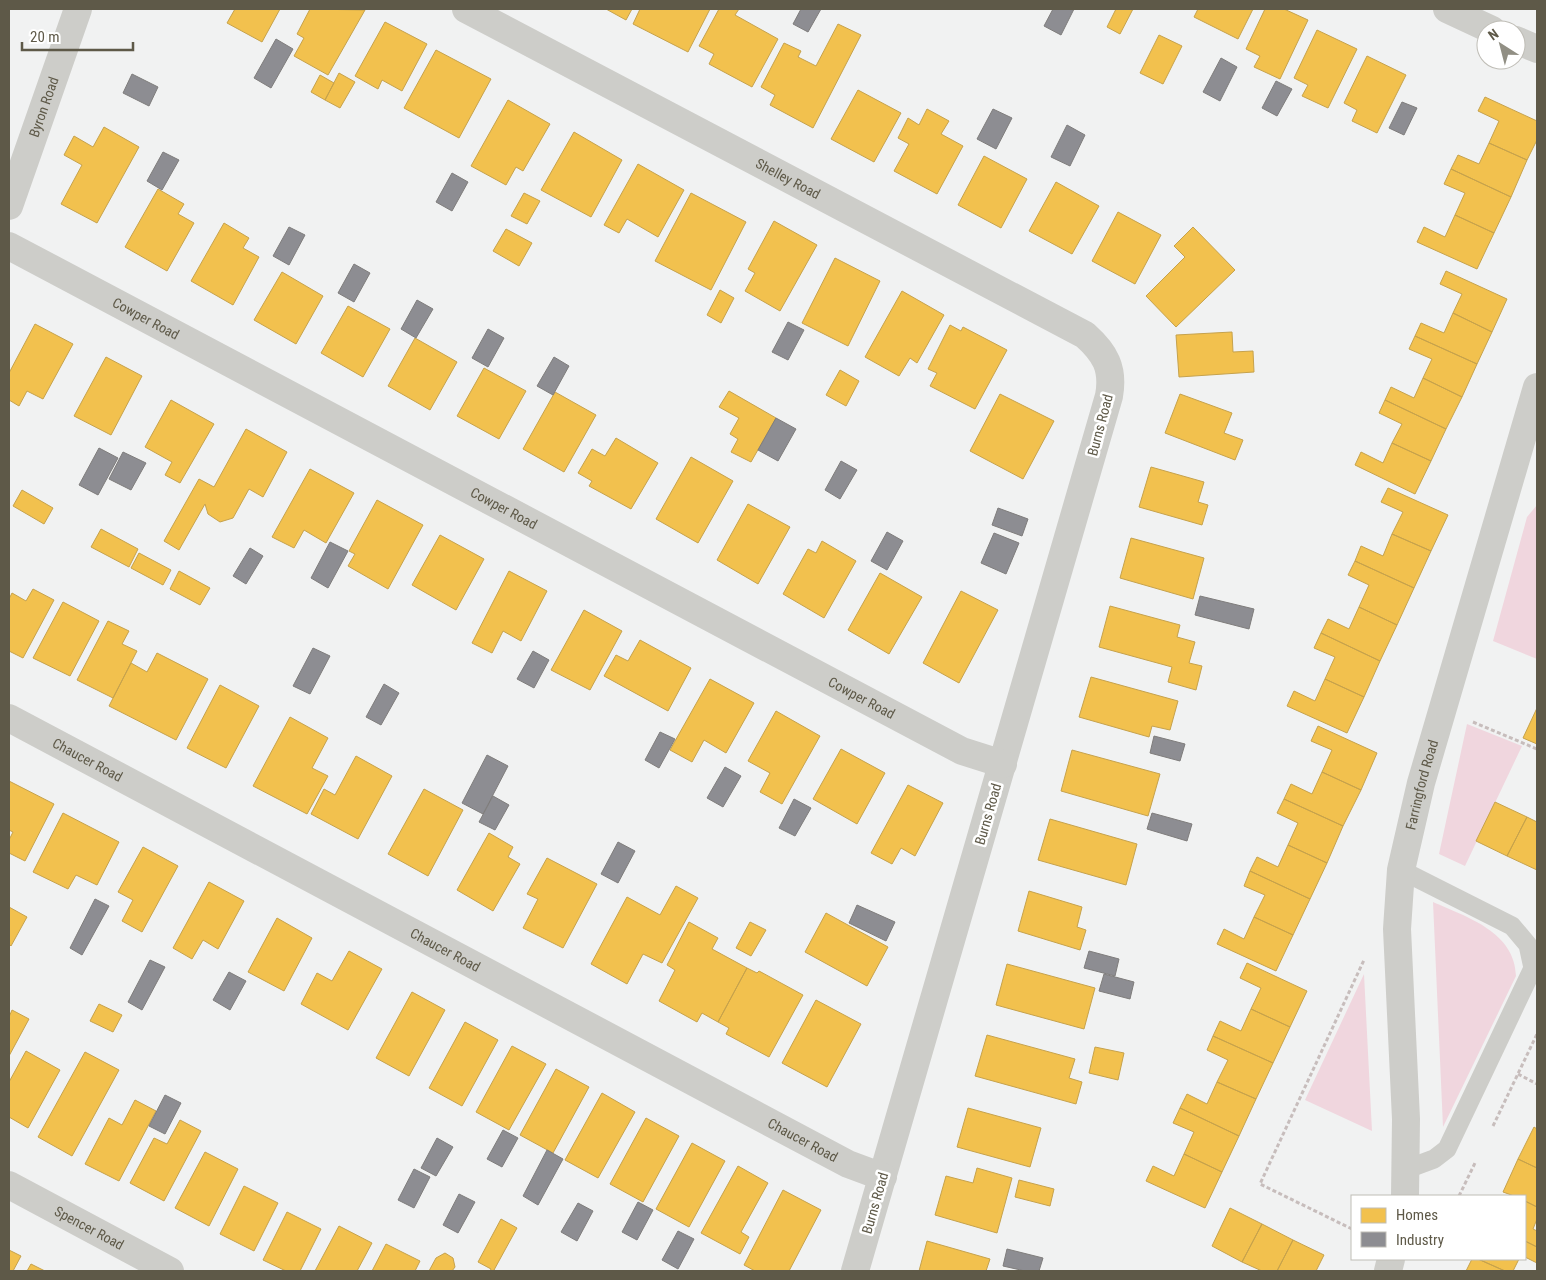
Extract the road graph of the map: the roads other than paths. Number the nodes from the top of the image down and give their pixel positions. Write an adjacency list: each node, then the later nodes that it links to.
1 (78, 9): 5 (street, Byron Road)
2 (466, 9): 7 (street, Shelley Road)
3 (1447, 9): 4 (street)
4 (1476, 23)
5 (9, 206)
6 (9, 246): 11 (street, Cowper Road)
7 (1105, 356): 11 (street, Burns Road)
8 (1537, 387): 9 (street, Farringford Road)
9 (1527, 459): 12 (street, Farringford Road)
10 (9, 718): 14 (street, Chaucer Road)
11 (1003, 764): 14 (street, Burns Road)
12 (1401, 870): 13 (street, Farringford Road); 13 (lane)
13 (1407, 1169): 16 (street, Farringford Road)
14 (883, 1177): 18 (street, Burns Road)
15 (9, 1185): 17 (street, Spencer Road)
16 (1405, 1195)
17 (170, 1271)
18 (855, 1271)

